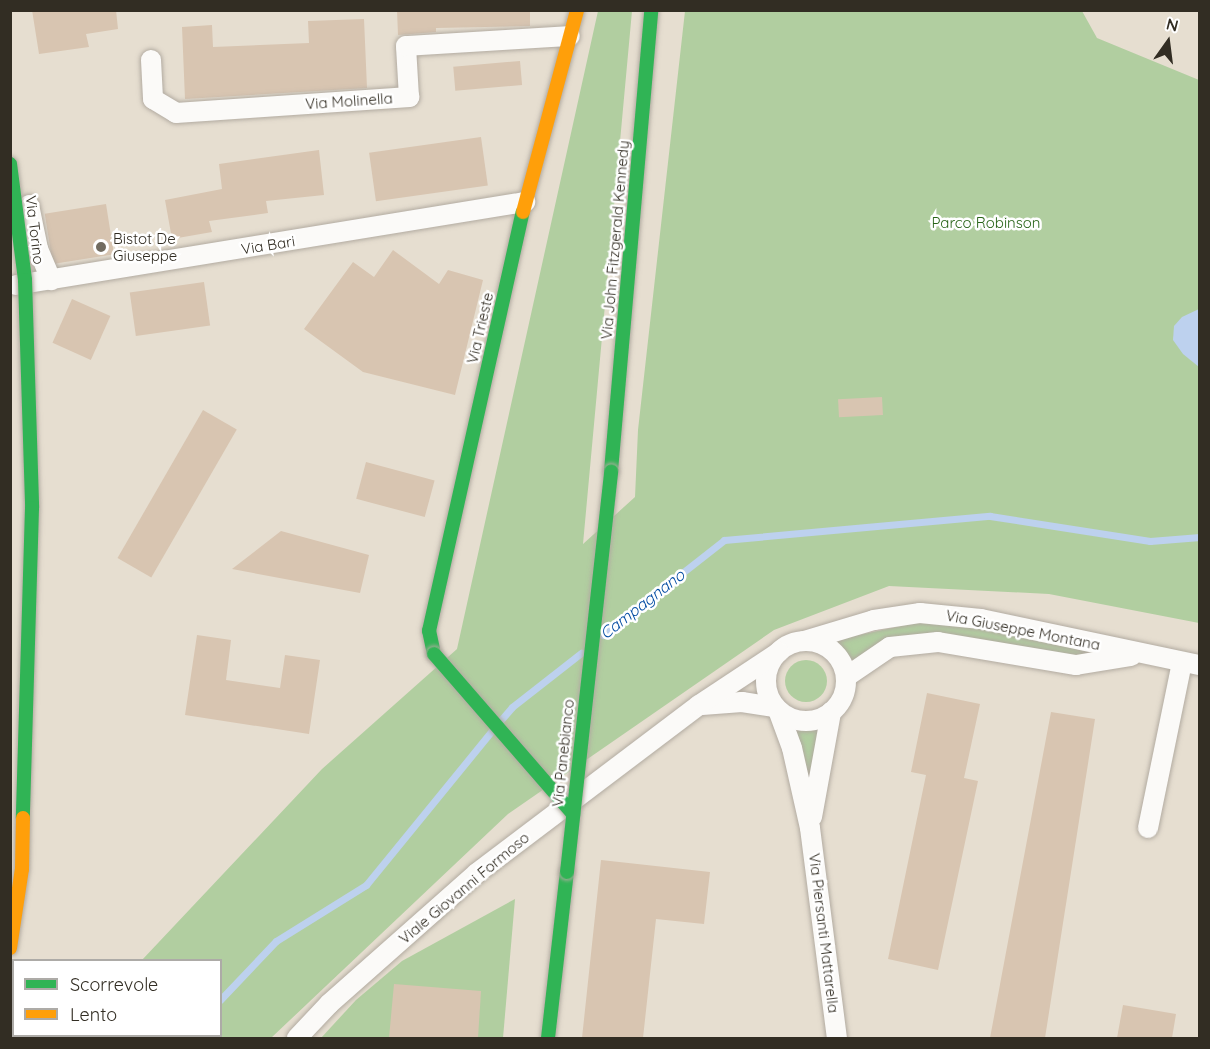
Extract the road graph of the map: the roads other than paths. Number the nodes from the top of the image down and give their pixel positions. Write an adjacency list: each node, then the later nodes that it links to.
1 (577, 10): 3 (main road, Via Trieste)
2 (651, 10): 9 (main road, Via John Fitzgerald Kennedy)
3 (570, 36): 4 (street, Via Molinella); 6 (main road, Via Trieste)
4 (151, 60)
5 (10, 163): 7 (street); 21 (main road, Via Torino, bridge)
6 (525, 202): 7 (street, Via Bari); 18 (main road, Via Trieste, bridge)
7 (51, 280): 8 (street, Via Bari)
8 (10, 286)
9 (611, 471): 18 (main road, Via Panebianco, bridge)
10 (804, 641): 11 (street); 12 (street, Via Giuseppe Montana); 14 (street)
11 (779, 652): 15 (street, Viale Giovanni Formoso); 16 (street)
12 (1137, 655): 13 (street, Via Giuseppe Montana); 14 (street, Via Giuseppe Montana)
13 (1191, 663): 20 (street)
14 (846, 677): 17 (street)
15 (699, 705): 16 (street); 22 (street, Viale Giovanni Formoso)
16 (776, 709): 17 (street); 19 (street, Via Piersanti Mattarella)
17 (831, 712): 19 (street, Via Piersanti Mattarella)
18 (573, 814): 23 (main road, Via Panebianco, bridge)
19 (810, 828): 24 (street, Via Piersanti Mattarella)
20 (1148, 828)
21 (10, 948)
22 (297, 1038)
23 (548, 1038)
24 (837, 1038)

